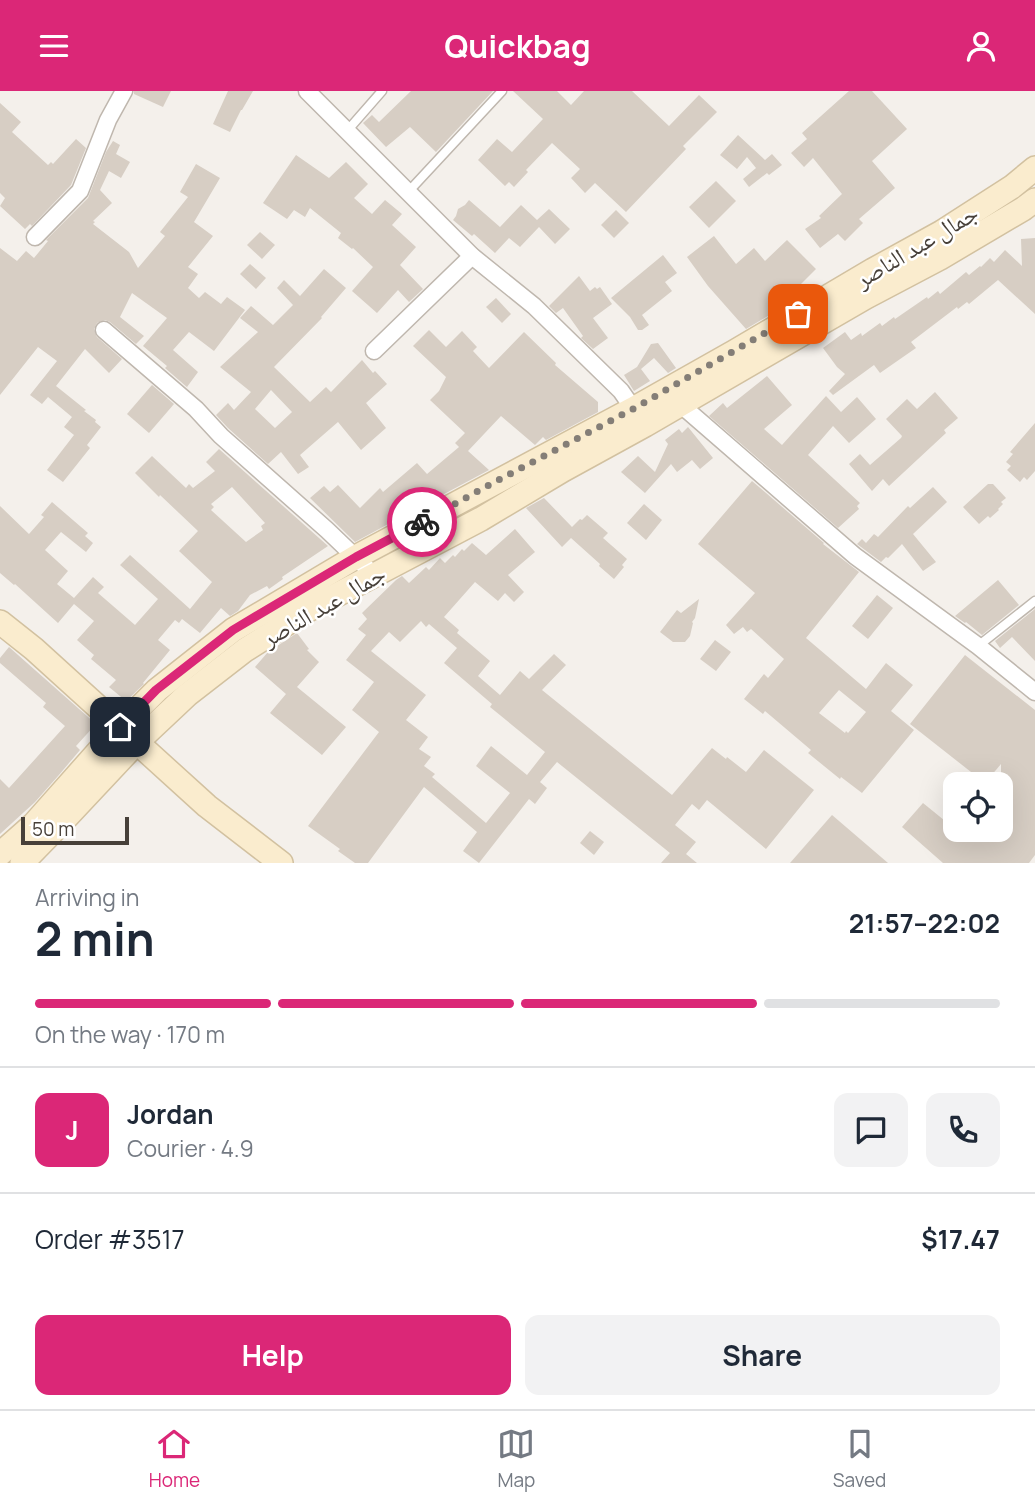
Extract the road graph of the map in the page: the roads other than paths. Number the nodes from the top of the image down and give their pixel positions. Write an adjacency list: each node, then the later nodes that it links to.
1 (124, 91): 9 (street)
2 (307, 91): 5 (street)
3 (382, 91): 5 (lane)
4 (502, 91): 7 (lane)
5 (347, 131): 7 (street)
6 (1035, 168): 14 (main road, جمال عبد الناصر)
7 (409, 191): 10 (street)
8 (1029, 208): 13 (main road, جمال عبد الناصر)
9 (35, 237)
10 (472, 256): 12 (street); 14 (street)
11 (104, 330): 15 (street)
12 (374, 351)
13 (680, 404): 14 (main road, جمال عبد الناصر); 19 (street)
14 (639, 417): 15 (main road, جمال عبد الناصر); 16 (main road, جمال عبد الناصر)
15 (356, 557): 16 (street); 21 (main road, جمال عبد الناصر)
16 (375, 576): 21 (main road, جمال عبد الناصر)
17 (1035, 601): 19 (lane)
18 (0, 622): 21 (main road)
19 (978, 646): 20 (street)
20 (1035, 692)
21 (129, 734): 22 (main road, جمال عبد الناصر); 23 (main road, جمال عبد الناصر); 24 (main road)
22 (0, 854)
23 (22, 863)
24 (281, 863)

